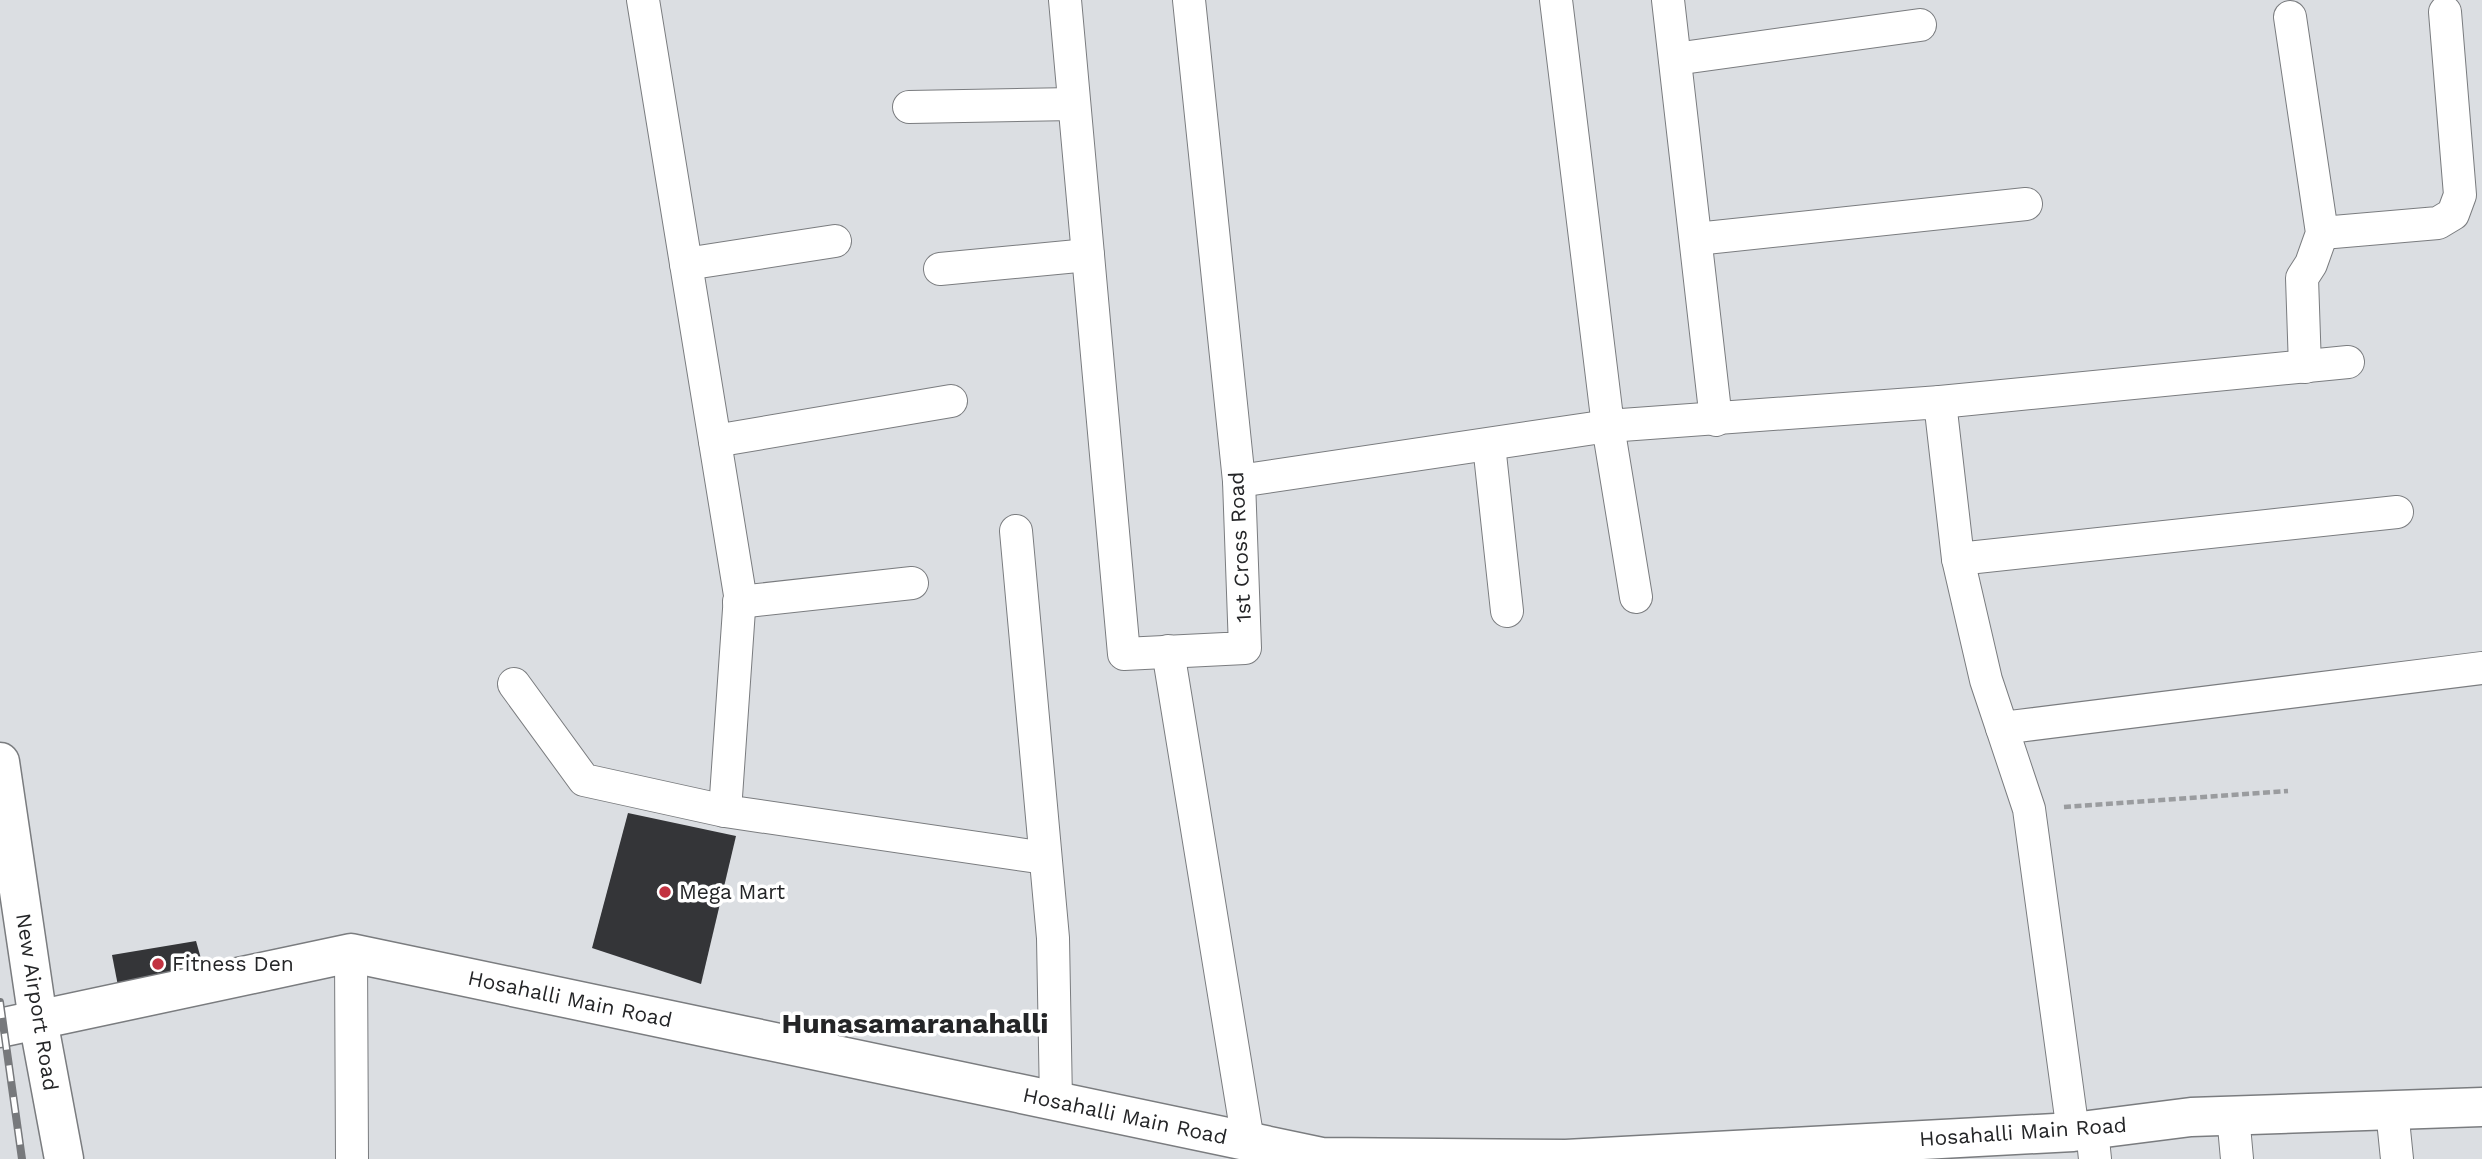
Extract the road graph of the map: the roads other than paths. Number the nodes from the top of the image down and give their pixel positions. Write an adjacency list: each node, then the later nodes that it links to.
1 (643, 0): 17 (street)
2 (1065, 0): 10 (street)
3 (1189, 0): 27 (street, 1st Cross Road)
4 (1556, 0): 24 (street)
5 (1668, 0): 9 (street)
6 (2445, 12): 13 (street)
7 (2290, 17): 13 (street)
8 (1920, 25): 9 (street)
9 (1675, 59): 14 (street)
10 (1074, 104): 11 (street); 16 (street)
11 (909, 107)
12 (2026, 204): 14 (street)
13 (2322, 233): 20 (street)
14 (1696, 239): 23 (street)
15 (835, 241): 17 (street)
16 (1088, 255): 18 (street); 35 (street)
17 (686, 264): 25 (street)
18 (940, 269)
19 (2348, 362): 20 (street)
20 (2305, 367): 22 (street)
21 (951, 401): 25 (street)
22 (1940, 402): 23 (street); 30 (street)
23 (1716, 420): 24 (street)
24 (1608, 426): 26 (street); 32 (street)
25 (715, 441): 33 (street)
26 (1489, 444): 27 (street); 34 (street)
27 (1239, 481): 35 (street, 1st Cross Road)
28 (2397, 513): 30 (street)
29 (1016, 531): 41 (street)
30 (1958, 559): 38 (street)
31 (912, 583): 33 (street)
32 (1636, 597)
33 (739, 602): 40 (street)
34 (1507, 611)
35 (1168, 651): 50 (street)
36 (2482, 668): 38 (street)
37 (514, 684): 40 (street)
38 (2002, 728): 49 (street)
39 (0, 762): 43 (street, New Airport Road)
40 (725, 811): 41 (street)
41 (1045, 858): 45 (street)
42 (351, 953): 43 (street, Hosahalli Main Road); 45 (street, Hosahalli Main Road); 56 (street)
43 (38, 1020): 44 (street, Hosahalli Main Road); 55 (street, New Airport Road)
44 (0, 1028)
45 (1056, 1101): 50 (street, Hosahalli Main Road)
46 (2482, 1107): 47 (street, Hosahalli Main Road)
47 (2392, 1110): 48 (street, Hosahalli Main Road); 58 (street)
48 (2233, 1115): 49 (street, Hosahalli Main Road); 57 (street)
49 (2087, 1140): 51 (street, Hosahalli Main Road)
50 (1248, 1141): 54 (street, Hosahalli Main Road)
51 (1953, 1149): 52 (street, Hosahalli Main Road)
52 (1798, 1153): 53 (street, Hosahalli Main Road)
53 (1655, 1156): 54 (street, Hosahalli Main Road)
54 (1322, 1158)
55 (64, 1159)
56 (353, 1159)
57 (2237, 1159)
58 (2397, 1159)

